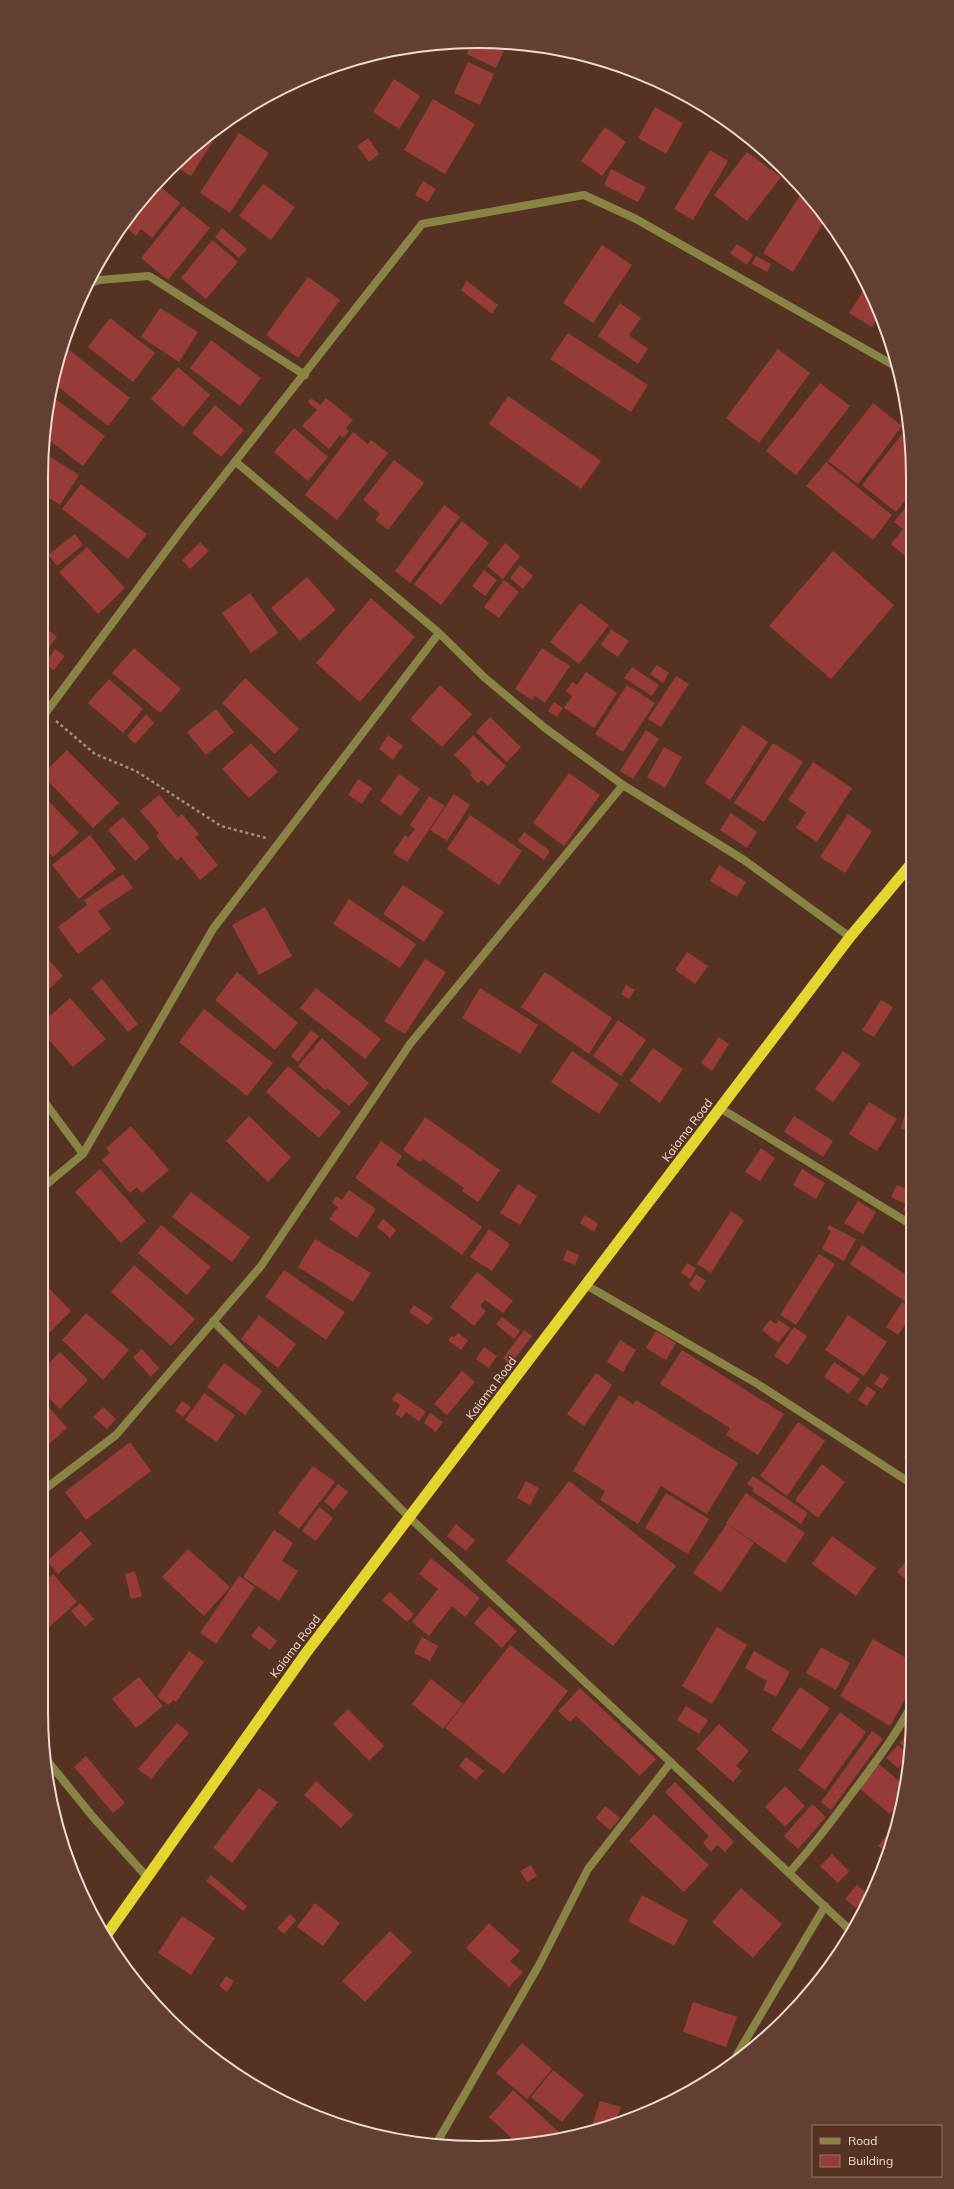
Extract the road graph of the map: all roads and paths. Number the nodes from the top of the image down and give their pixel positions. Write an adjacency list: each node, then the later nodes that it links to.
1 (95, 282): 3 (street)
2 (890, 363): 3 (street)
3 (305, 375): 4 (street)
4 (236, 462): 5 (street); 6 (street)
5 (439, 633): 8 (street); 9 (street)
6 (48, 711)
7 (48, 719): 9 (path)
8 (622, 785): 11 (street); 18 (street)
9 (280, 842): 14 (street)
10 (906, 869): 11 (highway, Kaiama Road)
11 (850, 937): 13 (highway, Kaiama Road)
12 (48, 1106): 14 (street)
13 (720, 1108): 16 (street); 17 (highway, Kaiama Road)
14 (83, 1154): 15 (street)
15 (48, 1183)
16 (906, 1221)
17 (586, 1285): 19 (street); 21 (highway, Kaiama Road)
18 (213, 1321): 20 (street); 21 (street)
19 (906, 1480)
20 (48, 1487)
21 (410, 1518): 23 (street); 26 (highway, Kaiama Road)
22 (906, 1716): 25 (street)
23 (671, 1762): 25 (street); 31 (street)
24 (52, 1766): 26 (street)
25 (789, 1872): 27 (street)
26 (146, 1877): 29 (highway, Kaiama Road)
27 (825, 1906): 28 (street); 30 (street)
28 (848, 1928)
29 (109, 1932)
30 (739, 2051)
31 (439, 2139)

